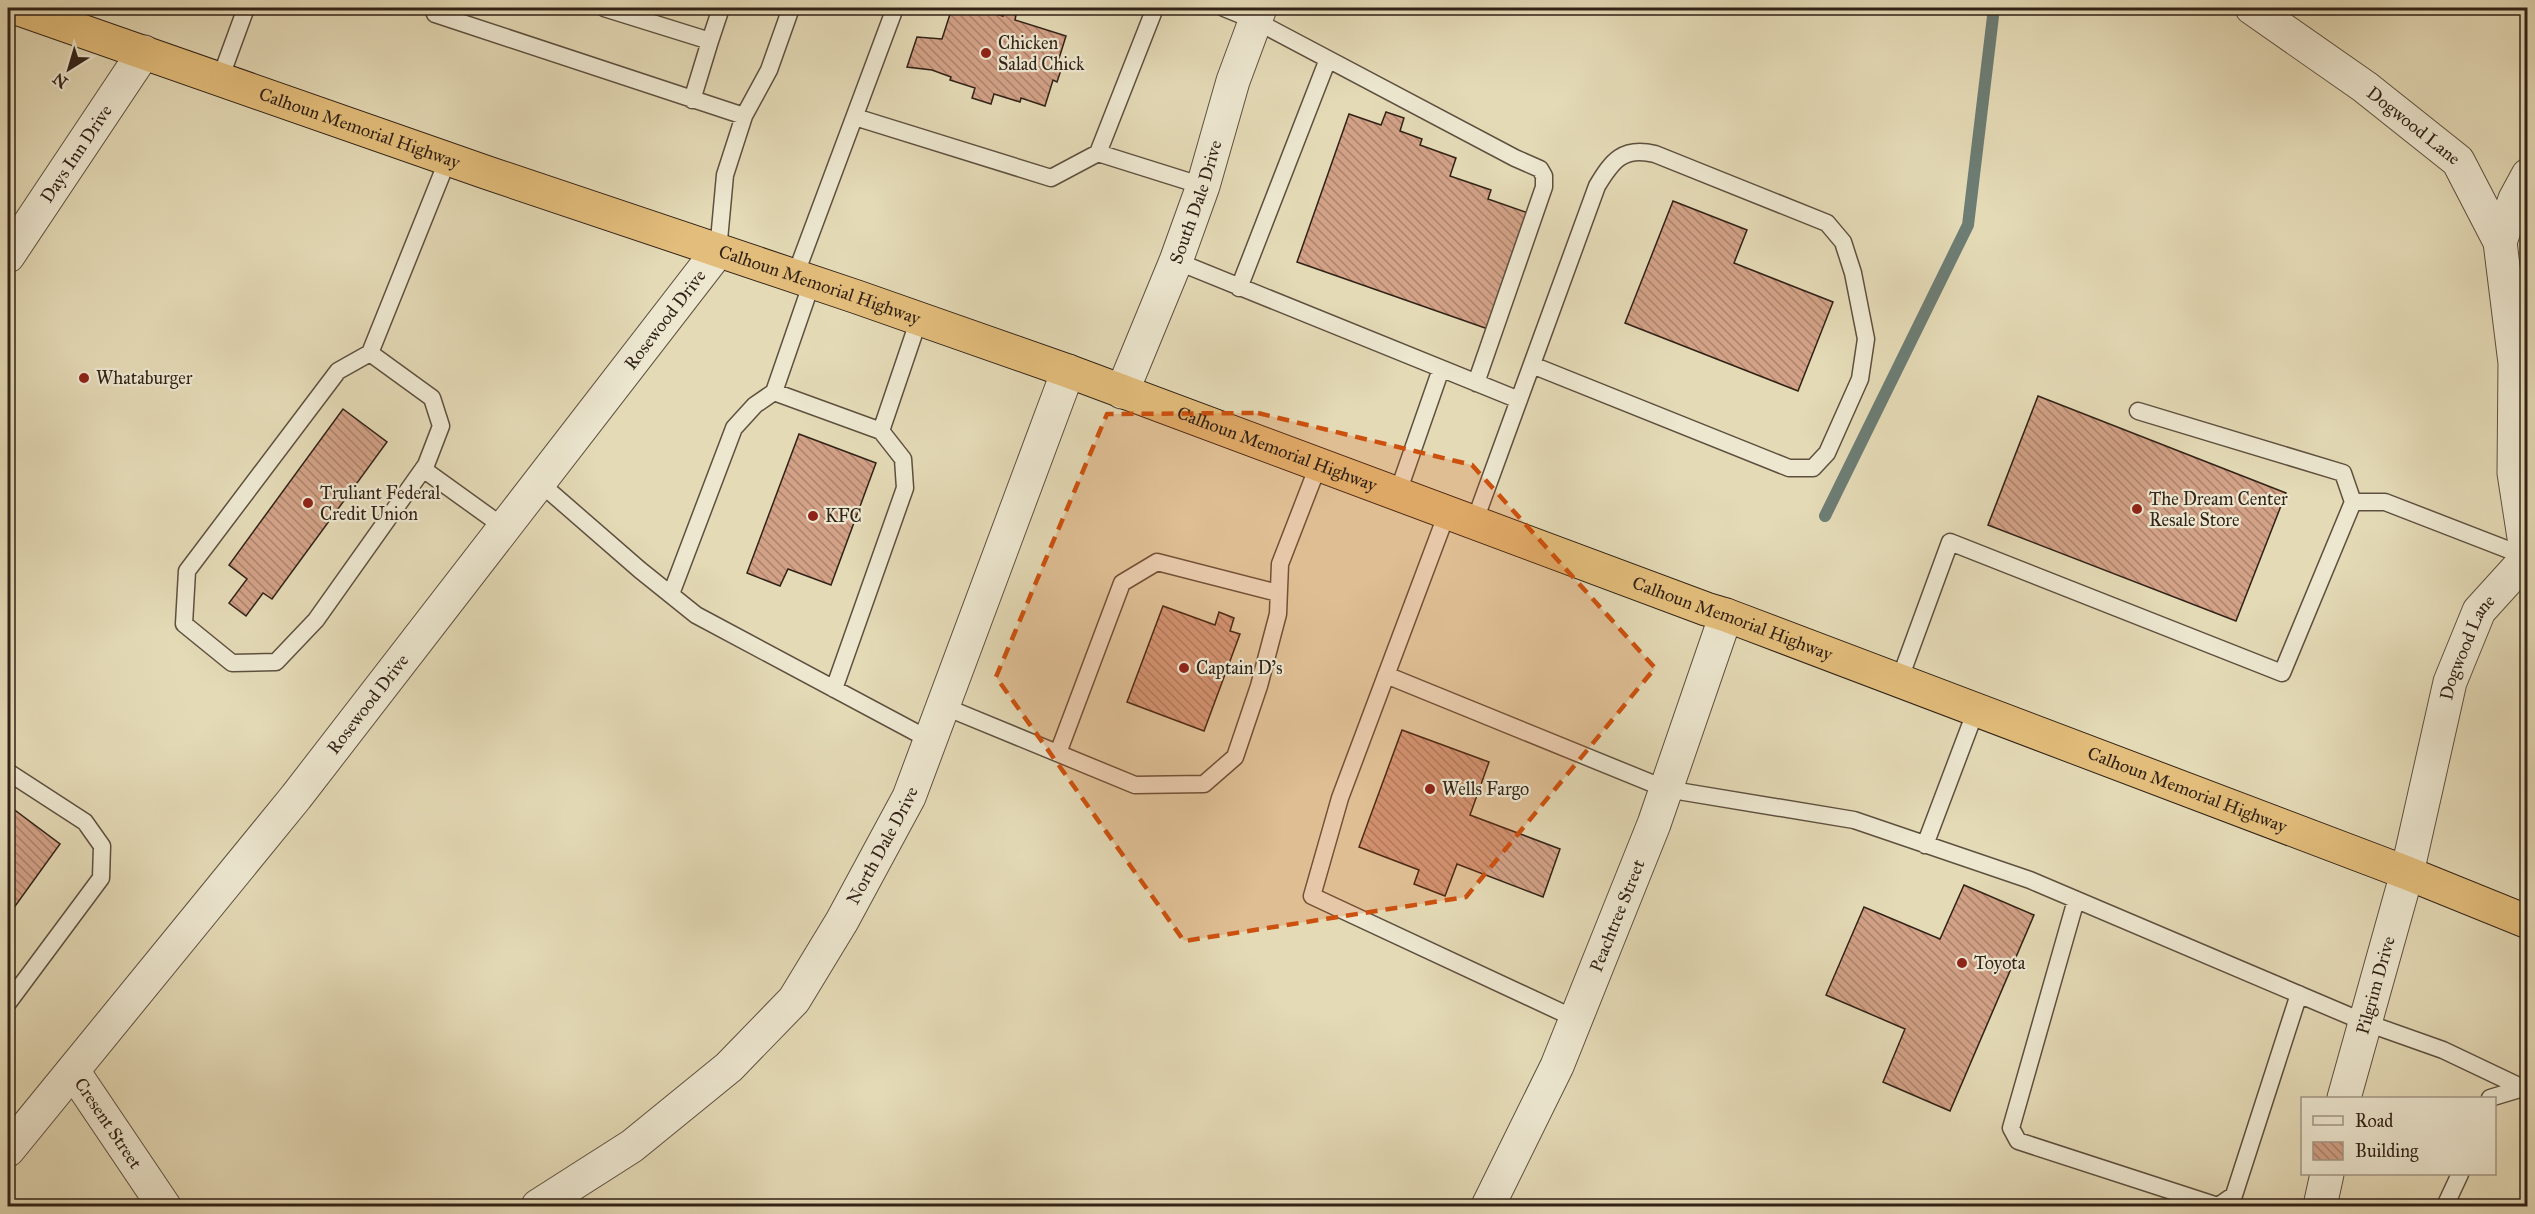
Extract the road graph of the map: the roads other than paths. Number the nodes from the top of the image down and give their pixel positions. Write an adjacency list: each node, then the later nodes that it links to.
1 (16, 8): 13 (highway, Calhoun Memorial Highway)
2 (246, 8): 15 (lane)
3 (438, 8): 16 (lane)
4 (604, 8): 12 (lane)
5 (721, 8): 12 (lane)
6 (791, 8): 17 (lane)
7 (895, 8): 18 (lane)
8 (1155, 8): 19 (lane)
9 (1224, 8): 11 (lane)
10 (2252, 8): 23 (street, Dogwood Lane)
11 (1258, 14): 14 (lane); 22 (street, South Dale Drive)
12 (710, 40): 16 (lane)
13 (144, 52): 15 (highway, Calhoun Memorial Highway); 25 (street, Days Inn Drive)
14 (1328, 59): 28 (lane); 34 (lane)
15 (220, 79): 20 (highway, Calhoun Memorial Highway)
16 (692, 99): 17 (lane)
17 (744, 117): 24 (lane)
18 (855, 117): 19 (lane); 27 (lane)
19 (1098, 153): 22 (lane)
20 (448, 159): 24 (highway, Calhoun Memorial Highway); 30 (lane)
21 (2528, 175): 23 (street)
22 (1203, 186): 26 (street, South Dale Drive)
23 (2499, 242): 47 (street, Dogwood Lane)
24 (718, 250): 27 (highway, Calhoun Memorial Highway); 42 (street, Rosewood Drive)
25 (8, 256)
26 (1176, 261): 28 (lane); 36 (street, South Dale Drive)
27 (804, 279): 29 (highway, Calhoun Memorial Highway); 35 (lane)
28 (1239, 288): 32 (lane)
29 (919, 319): 33 (highway, Calhoun Memorial Highway); 39 (lane)
30 (370, 353): 41 (lane); 41 (lane)
31 (1532, 364): 31 (lane); 37 (lane)
32 (1441, 369): 34 (lane); 43 (lane)
33 (1068, 371): 36 (highway, Calhoun Memorial Highway); 54 (street, North Dale Drive)
34 (1476, 383): 37 (lane)
35 (774, 392): 39 (lane); 49 (lane)
36 (1122, 392): 40 (highway, Calhoun Memorial Highway)
37 (1519, 400): 45 (lane)
38 (2138, 411): 44 (lane)
39 (881, 431): 53 (lane)
40 (1318, 466): 43 (highway, Calhoun Memorial Highway); 48 (lane)
41 (423, 470): 46 (lane)
42 (540, 483): 46 (street, Rosewood Drive); 49 (lane)
43 (1397, 495): 45 (highway, Calhoun Memorial Highway)
44 (2353, 502): 47 (lane); 52 (lane)
45 (1461, 518): 50 (highway, Calhoun Memorial Highway); 51 (lane)
46 (505, 528): 68 (street, Rosewood Drive)
47 (2527, 557): 61 (street, Dogwood Lane)
48 (1278, 592): 57 (lane); 57 (lane)
49 (671, 594): 53 (lane)
50 (1726, 615): 52 (highway, Calhoun Memorial Highway); 59 (street, Peachtree Street)
51 (1386, 675): 59 (lane); 66 (lane)
52 (1899, 681): 55 (highway, Calhoun Memorial Highway)
53 (834, 689): 56 (lane)
54 (943, 706): 56 (street, North Dale Drive); 57 (lane)
55 (1976, 710): 60 (lane); 61 (highway, Calhoun Memorial Highway)
56 (930, 740): 76 (street, North Dale Drive)
57 (1058, 753)
58 (8, 772): 65 (lane)
59 (1666, 789): 60 (lane); 66 (street, Peachtree Street)
60 (1926, 845): 62 (lane)
61 (2407, 873): 63 (highway, Calhoun Memorial Highway); 67 (street, Pilgrim Drive)
62 (2076, 900): 64 (lane); 64 (lane)
63 (2528, 922)
64 (2299, 994): 67 (lane)
65 (8, 1003)
66 (1576, 1019): 77 (street, Peachtree Street)
67 (2364, 1022): 69 (lane); 70 (street, Pilgrim Drive)
68 (73, 1071): 72 (street, Rosewood Drive); 75 (street, Cresent Street)
69 (2525, 1089): 71 (lane)
70 (2344, 1097)
71 (2494, 1097)
72 (8, 1150)
73 (2327, 1175): 78 (street)
74 (2459, 1175): 79 (lane)
75 (164, 1206)
76 (538, 1206)
77 (1488, 1206)
78 (2320, 1206)
79 (2445, 1206)

